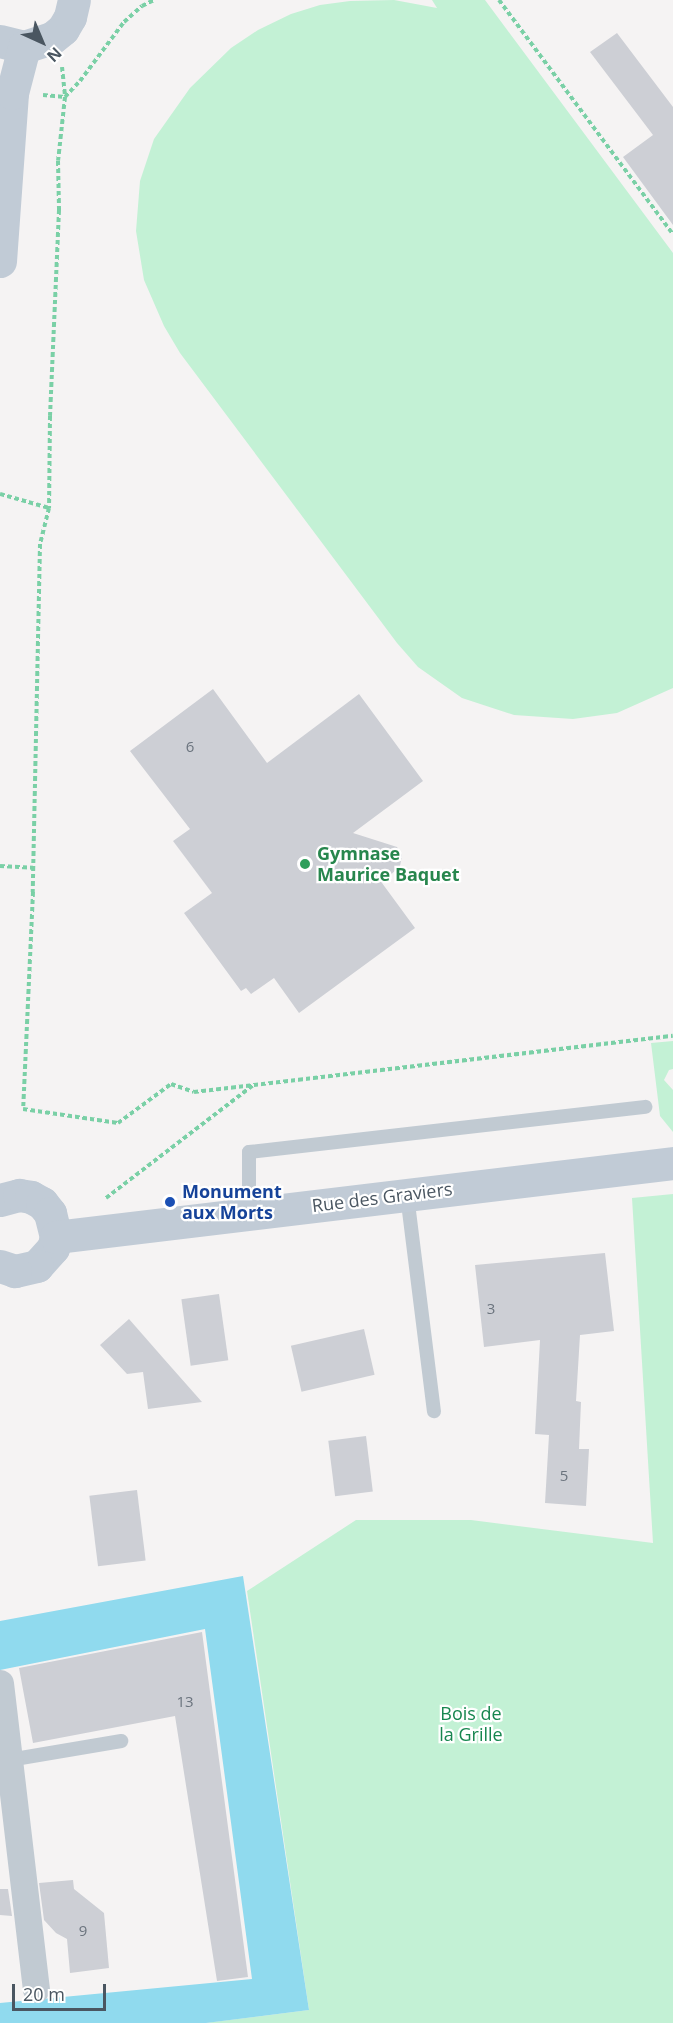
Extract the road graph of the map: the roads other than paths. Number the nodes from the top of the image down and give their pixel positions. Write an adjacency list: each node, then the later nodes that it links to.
1 (74, 0): 2 (street)
2 (12, 44): 3 (street)
3 (0, 261)
4 (645, 1107): 8 (lane)
5 (673, 1163): 6 (street, Rue des Graviers)
6 (406, 1194): 8 (street, Rue des Graviers); 11 (lane)
7 (0, 1200): 9 (street)
8 (249, 1214): 9 (street, Rue des Graviers)
9 (70, 1236): 10 (street)
10 (1, 1273)
11 (434, 1411)
12 (0, 1683): 14 (street)
13 (121, 1741): 14 (lane)
14 (7, 1771): 15 (street)
15 (36, 1989)

